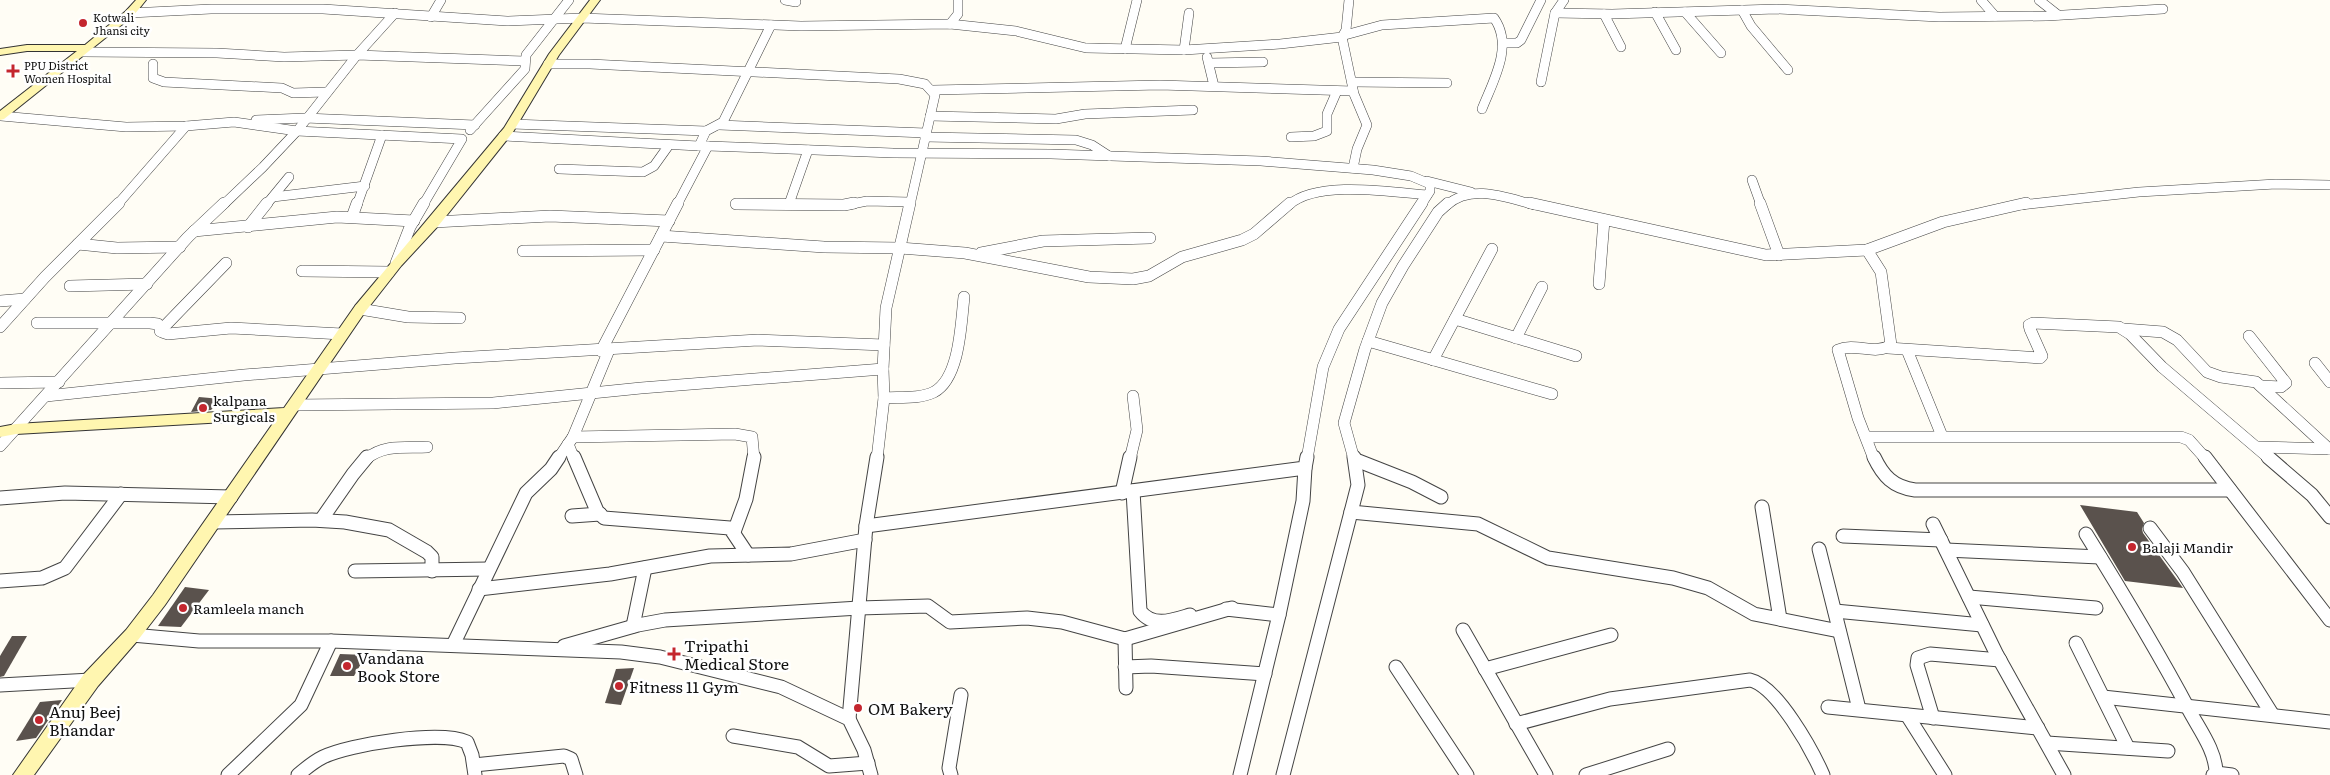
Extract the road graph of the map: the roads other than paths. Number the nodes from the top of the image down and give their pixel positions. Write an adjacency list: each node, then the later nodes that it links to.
1 (142, 0): 23 (main road)
2 (311, 0): 16 (street)
3 (441, 0): 29 (street)
4 (569, 0): 31 (street)
5 (595, 0): 30 (main road)
6 (784, 0): 15 (street)
7 (958, 0): 32 (street)
8 (1137, 0): 38 (street)
9 (1349, 0): 34 (street)
10 (1541, 0): 35 (street)
11 (1564, 0): 20 (street)
12 (1816, 0): 19 (street)
13 (1981, 0): 28 (street)
14 (2039, 0): 27 (street)
15 (796, 2)
16 (302, 9): 23 (street); 24 (street)
17 (2163, 9): 27 (street)
18 (1742, 10): 19 (street); 22 (street); 50 (street)
19 (1828, 11): 28 (street)
20 (1555, 12): 26 (street); 52 (street)
21 (1655, 12): 22 (street); 26 (street); 41 (street)
22 (1685, 12): 43 (street)
23 (130, 13): 39 (main road)
24 (395, 13): 29 (street); 44 (street)
25 (1189, 13): 40 (street)
26 (1604, 14): 36 (street)
27 (2058, 15): 28 (street)
28 (1995, 16)
29 (431, 17): 31 (street)
30 (582, 18): 31 (street); 33 (street); 49 (main road)
31 (552, 20): 45 (street)
32 (950, 24): 33 (street); 38 (street)
33 (771, 25): 51 (street)
34 (1344, 36): 35 (street); 37 (street); 55 (street)
35 (1504, 43): 59 (street)
36 (1621, 47)
37 (1205, 48): 40 (street); 47 (street)
38 (1125, 49): 40 (street)
39 (86, 50): 42 (main road); 44 (street); 61 (main road)
40 (1184, 50)
41 (1676, 50)
42 (0, 52)
43 (1720, 53)
44 (356, 55): 45 (street); 58 (street)
45 (525, 62): 66 (street)
46 (1263, 62): 47 (street)
47 (1209, 63): 54 (street)
48 (153, 64): 58 (street)
49 (548, 64): 51 (street); 65 (main road)
50 (1788, 70)
51 (748, 71): 56 (street); 67 (street)
52 (1541, 82)
53 (1447, 83): 55 (street)
54 (1214, 86): 56 (street); 57 (street)
55 (1352, 87): 57 (street); 81 (street)
56 (933, 90): 62 (street)
57 (1337, 90): 74 (street)
58 (326, 92): 63 (street)
59 (1482, 109)
60 (1193, 110): 62 (street)
61 (0, 116): 68 (street)
62 (930, 116): 72 (street)
63 (305, 118): 64 (street); 66 (street); 69 (street)
64 (234, 122): 68 (street); 69 (street)
65 (512, 124): 70 (street); 73 (main road)
66 (475, 125): 75 (street)
67 (719, 125): 70 (street); 72 (street)
68 (186, 126): 103 (street)
69 (297, 131): 71 (street); 100 (street)
70 (706, 131): 77 (street)
71 (382, 135): 75 (street); 87 (street)
72 (926, 135): 79 (street); 80 (street)
73 (503, 136): 76 (street); 98 (main road)
74 (1291, 137)
75 (462, 138): 95 (street)
76 (669, 145): 77 (street); 82 (street)
77 (703, 146): 78 (street); 97 (street)
78 (808, 150): 79 (street); 93 (street)
79 (921, 154): 80 (street); 91 (street)
80 (1109, 156): 81 (street)
81 (1353, 168): 85 (street)
82 (559, 169)
83 (289, 177): 90 (street)
84 (1752, 180): 111 (street)
85 (1427, 181): 88 (street); 89 (street)
86 (2330, 184): 108 (street)
87 (365, 186): 90 (street); 94 (street)
88 (1472, 193): 96 (street); 133 (street)
89 (1427, 195): 110 (street); 163 (street)
90 (273, 196): 99 (street)
91 (910, 202): 93 (street); 105 (street)
92 (736, 204): 93 (street)
93 (789, 204)
94 (352, 217): 95 (street); 99 (street)
95 (414, 220): 113 (street)
96 (1604, 220): 111 (street); 116 (street)
97 (669, 221): 98 (street); 101 (street)
98 (434, 222): 113 (main road)
99 (248, 227): 100 (street)
100 (194, 231): 104 (street)
101 (661, 236): 105 (street); 107 (street)
102 (1150, 238): 110 (street)
103 (78, 244): 104 (street); 120 (street)
104 (180, 247): 115 (street)
105 (900, 248): 110 (street); 134 (street)
106 (1492, 249): 124 (street)
107 (654, 250): 109 (street); 137 (street)
108 (1866, 250): 111 (street); 135 (street)
109 (523, 251)
110 (976, 254)
111 (1779, 255)
112 (226, 263): 129 (street)
113 (392, 267): 114 (street); 122 (main road)
114 (302, 271)
115 (147, 284): 117 (street); 125 (street)
116 (1599, 284)
117 (70, 286)
118 (1542, 287): 132 (street)
119 (964, 297): 151 (street)
120 (25, 299): 121 (street); 127 (street)
121 (0, 301)
122 (360, 309): 123 (street); 130 (main road)
123 (460, 318)
124 (1455, 319): 132 (street); 139 (street)
125 (114, 322): 126 (street); 129 (street); 143 (street)
126 (37, 323)
127 (0, 327)
128 (2124, 330): 136 (street); 146 (street); 159 (street)
129 (160, 331): 130 (street)
130 (342, 334): 141 (main road)
131 (2249, 336): 146 (street)
132 (1516, 338): 138 (street)
133 (1368, 341): 139 (street); 162 (street)
134 (884, 345): 137 (street); 142 (street)
135 (1888, 348): 136 (street); 156 (street)
136 (1907, 350): 155 (street)
137 (605, 351): 141 (street); 147 (street)
138 (1576, 356)
139 (1433, 360): 148 (street)
140 (2315, 364): 144 (street)
141 (319, 368): 149 (street); 152 (main road)
142 (883, 369): 147 (street); 151 (street)
143 (59, 382): 145 (street); 149 (street)
144 (2330, 382)
145 (0, 383)
146 (2262, 386): 161 (street)
147 (592, 393): 152 (street); 157 (street)
148 (1552, 394)
149 (46, 396): 153 (street)
150 (1133, 396): 165 (street)
151 (884, 398): 178 (street)
152 (292, 409): 153 (main road); 169 (main road)
153 (16, 430): 154 (main road); 158 (street)
154 (0, 432)
155 (1942, 436): 156 (street); 164 (street)
156 (1867, 437): 164 (street)
157 (571, 441): 172 (street); 180 (street); 189 (street)
158 (0, 446)
159 (2258, 447): 161 (street); 174 (street)
160 (427, 448): 175 (street)
161 (2330, 449)
162 (1356, 460): 167 (street); 171 (street)
163 (1305, 468): 165 (street); 199 (street)
164 (2230, 490): 201 (street)
165 (1128, 492): 178 (street); 196 (street)
166 (121, 494): 168 (street); 169 (street); 192 (street)
167 (1441, 497)
168 (0, 498)
169 (230, 498): 176 (main road)
170 (1762, 508): 200 (street)
171 (1351, 512): 200 (street); 247 (street)
172 (600, 514): 173 (street); 180 (street)
173 (572, 516)
174 (2330, 517)
175 (321, 520): 176 (street); 191 (street)
176 (214, 522): 206 (main road)
177 (1933, 524): 184 (street)
178 (866, 526): 183 (street)
179 (2150, 528): 226 (street)
180 (734, 532): 186 (street)
181 (2086, 534): 187 (street)
182 (1844, 536): 184 (street)
183 (865, 540): 186 (street); 195 (street)
184 (1944, 545): 187 (street); 194 (street)
185 (1819, 549): 198 (street)
186 (748, 555): 188 (street)
187 (2100, 556): 223 (street)
188 (645, 568): 193 (street); 203 (street)
189 (489, 569): 191 (street); 193 (street)
190 (355, 571): 191 (street)
191 (432, 571)
192 (0, 580)
193 (479, 589): 211 (street)
194 (1969, 598): 197 (street); 202 (street)
195 (859, 608): 203 (street); 208 (street); 229 (street)
196 (1232, 608): 199 (street); 208 (street)
197 (2096, 608)
198 (1835, 611): 202 (street); 205 (street)
199 (1279, 615): 217 (street)
200 (1780, 619): 205 (street)
201 (2330, 620)
202 (1982, 625): 213 (street)
203 (633, 626): 212 (street)
204 (1464, 630): 216 (street)
205 (1839, 631): 225 (street)
206 (132, 635): 209 (street); 218 (main road)
207 (1611, 635): 216 (street)
208 (1125, 638): 214 (street)
209 (331, 641): 211 (street); 242 (street)
210 (2076, 643): 222 (street)
211 (453, 645): 212 (street)
212 (555, 649): 229 (street)
213 (2000, 660): 228 (street); 232 (street)
214 (1125, 667): 217 (street); 220 (street)
215 (1396, 667): 248 (street)
216 (1485, 668): 231 (street)
217 (1264, 674): 246 (street)
218 (91, 680): 219 (street); 241 (main road)
219 (0, 685)
220 (1126, 688)
221 (961, 695): 245 (street)
222 (2103, 697): 223 (street); 235 (street)
223 (2186, 705): 226 (street); 240 (street)
224 (1828, 707): 225 (street)
225 (1859, 710): 227 (street)
226 (2272, 714): 230 (street)
227 (1907, 715): 228 (street); 252 (street)
228 (1933, 718): 232 (street)
229 (849, 719): 238 (street)
230 (2330, 722)
231 (1516, 724): 249 (street); 251 (street)
232 (2038, 728): 234 (street)
233 (733, 736): 238 (street)
234 (2047, 744): 235 (street); 253 (street)
235 (2128, 748): 237 (street)
236 (1668, 749): 250 (street)
237 (2168, 751)
238 (869, 769)
239 (474, 770): 243 (street); 244 (street)
240 (2215, 774): 254 (street)
241 (23, 775)
242 (228, 775)
243 (298, 775)
244 (576, 775)
245 (951, 775)
246 (1240, 775)
247 (1282, 775)
248 (1467, 775)
249 (1546, 775)
250 (1586, 775)
251 (1823, 775)
252 (1945, 775)
253 (2064, 775)
254 (2232, 775)

